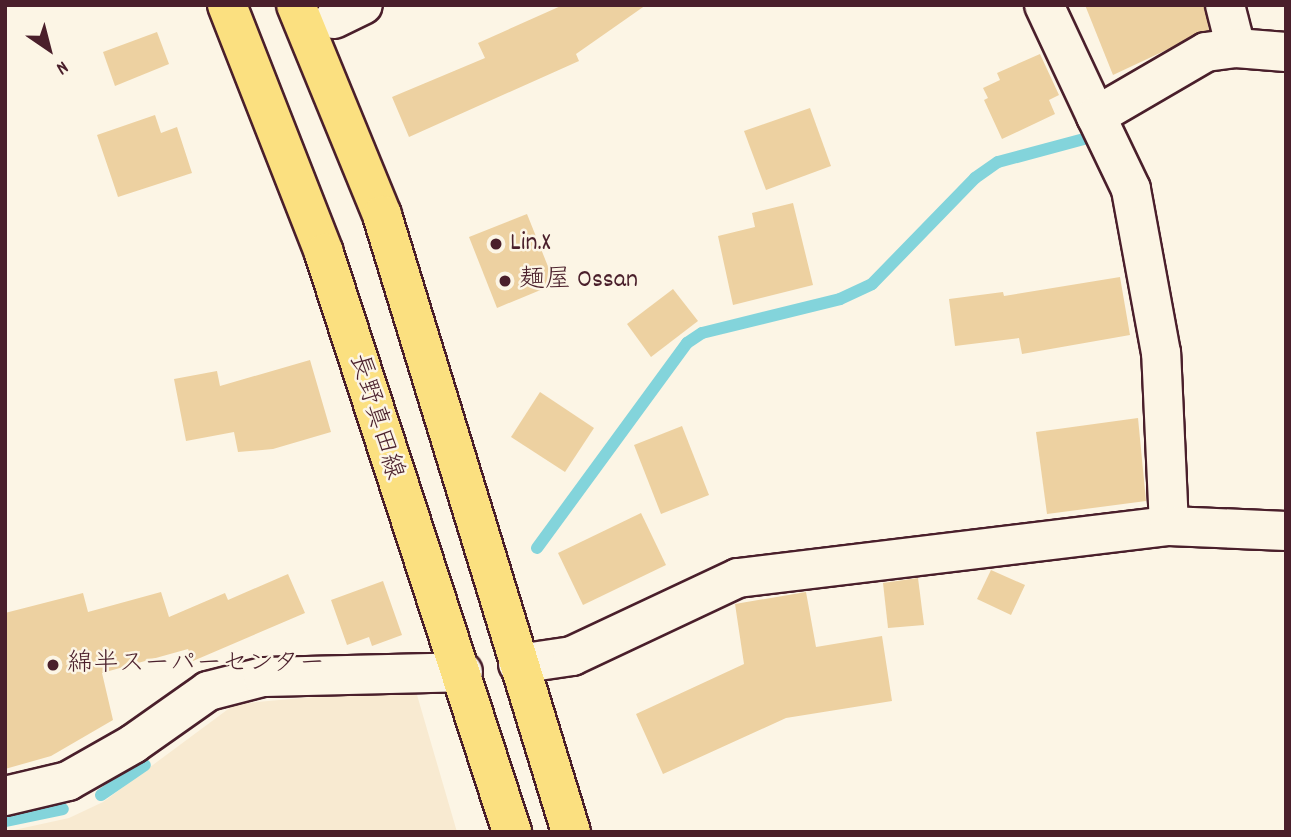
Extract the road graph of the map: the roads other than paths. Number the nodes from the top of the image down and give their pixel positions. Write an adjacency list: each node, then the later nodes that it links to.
1 (228, 5): 11 (main road, 長野真田線)
2 (296, 5): 10 (main road)
3 (1044, 5): 7 (street)
4 (1225, 5): 5 (street)
5 (1236, 48): 6 (street); 7 (street)
6 (1286, 52)
7 (1096, 116): 8 (street)
8 (1169, 526): 9 (street); 10 (street)
9 (1286, 531)
10 (518, 664): 14 (main road)
11 (463, 672): 12 (street); 13 (main road, 長野真田線)
12 (5, 796)
13 (512, 832)
14 (571, 832)

